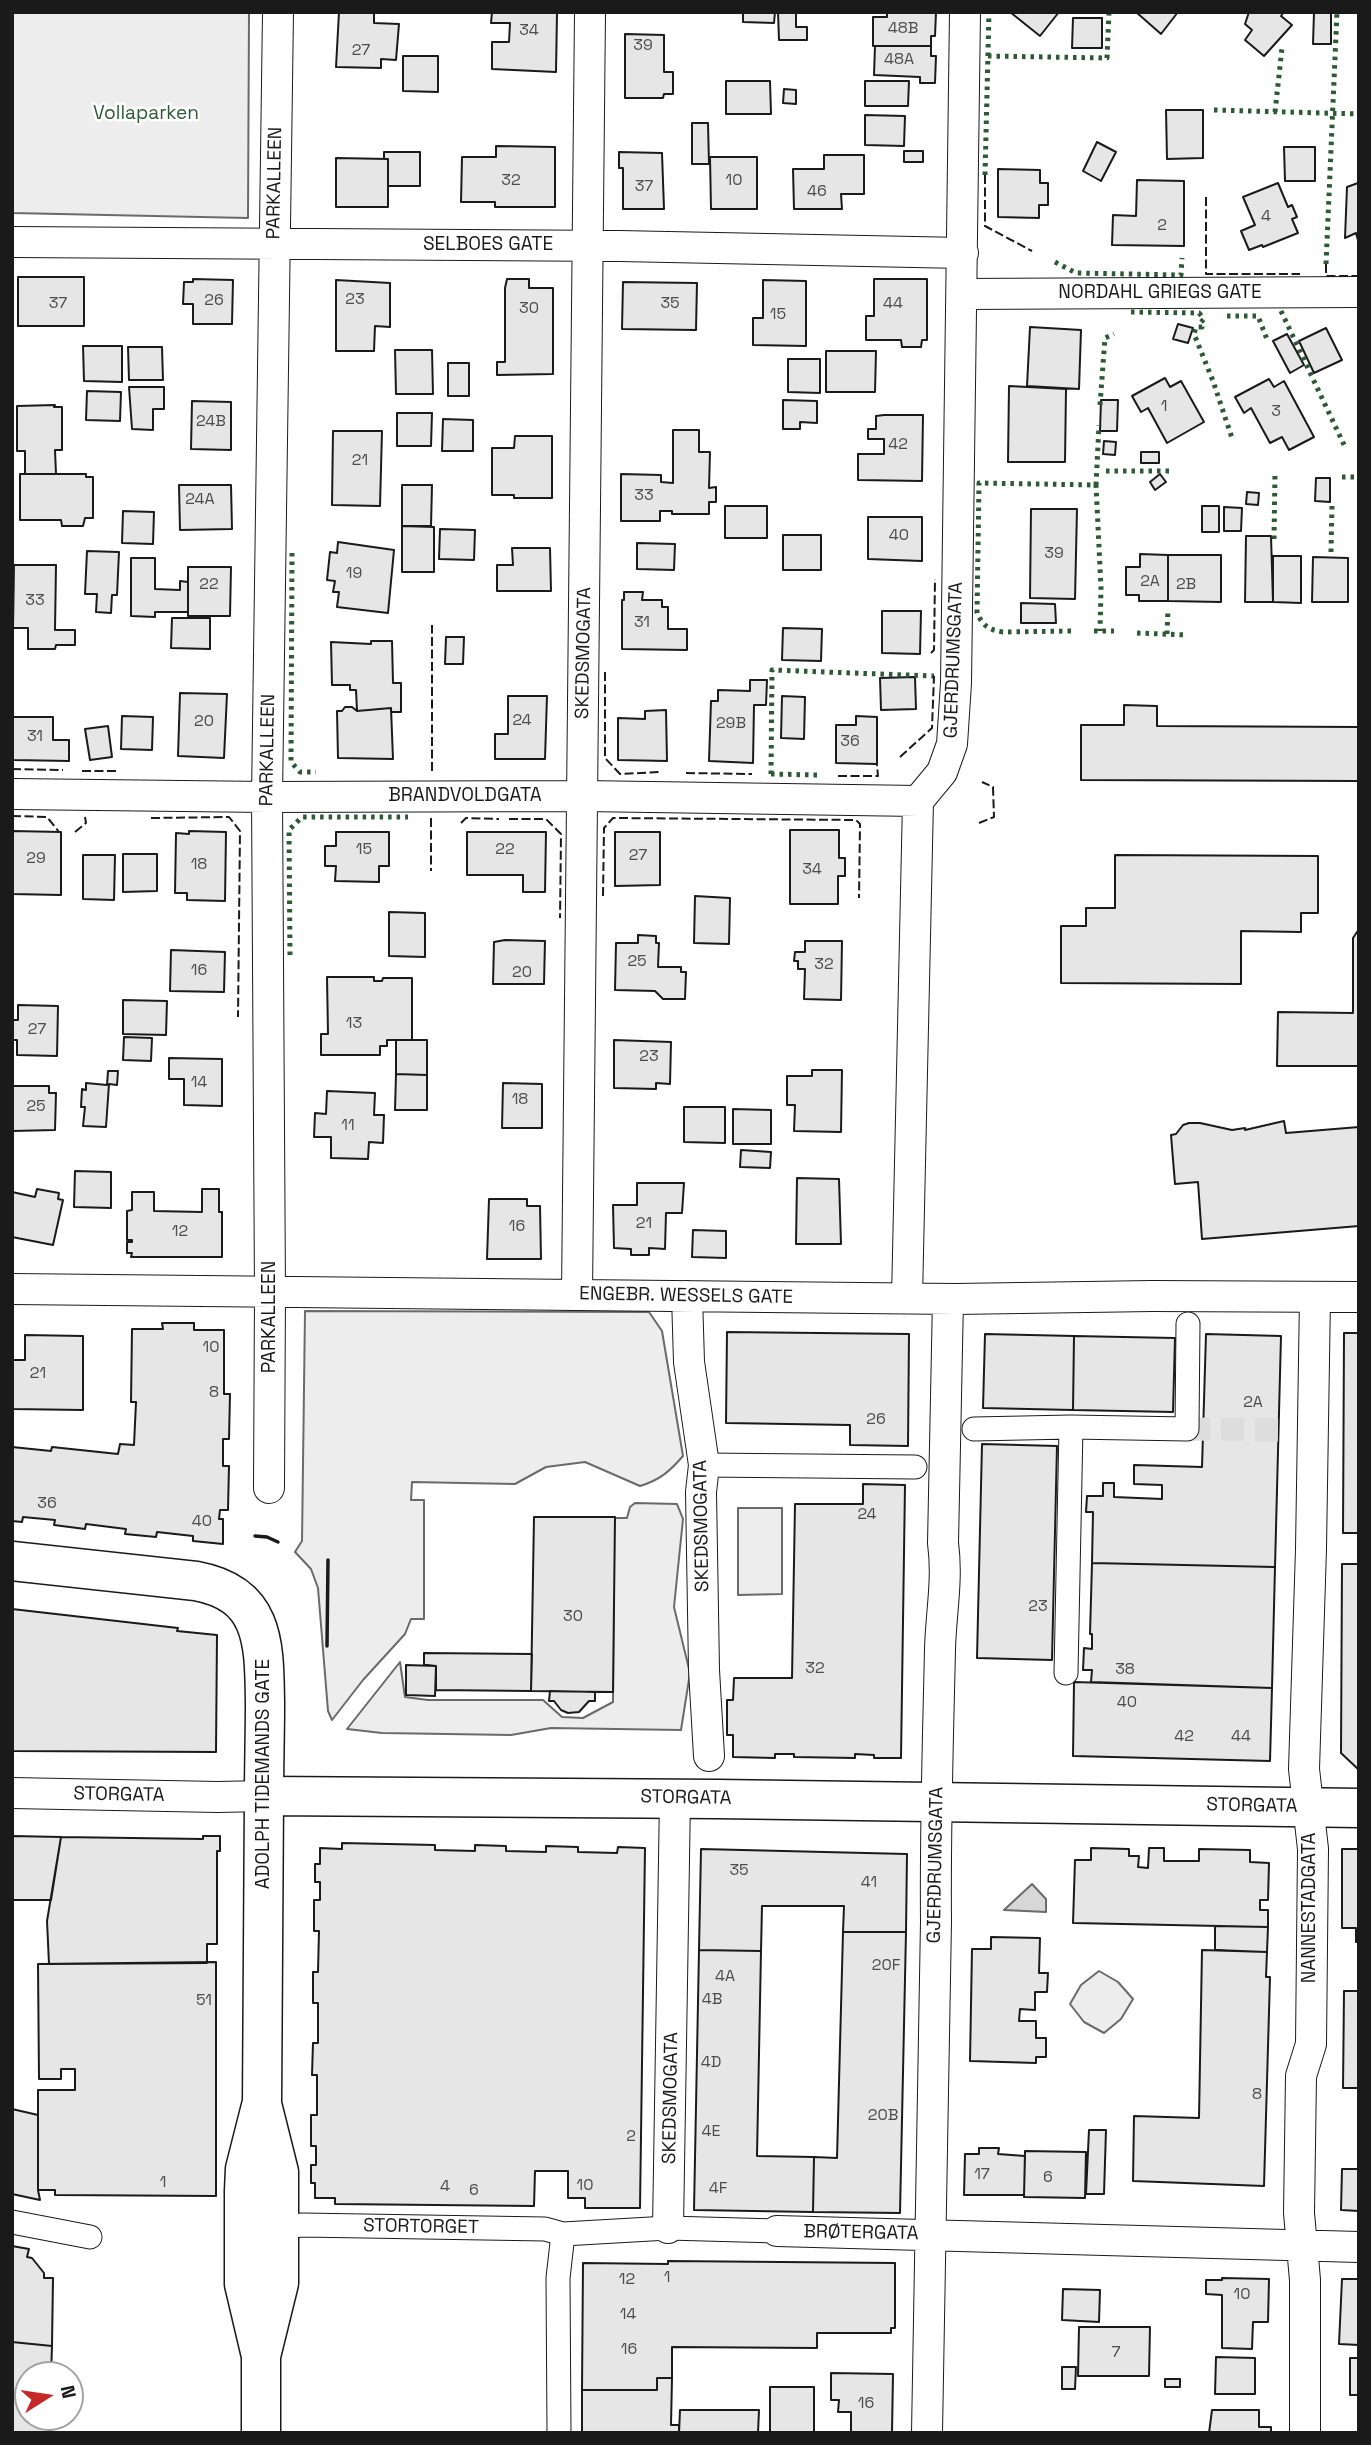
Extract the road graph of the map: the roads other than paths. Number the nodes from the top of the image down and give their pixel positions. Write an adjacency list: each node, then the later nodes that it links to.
1 (278, 12): 5 (street, PARKALLEEN)
2 (590, 12): 6 (street, SKEDSMOGATA)
3 (965, 12): 7 (street, GJERDRUMSGATA)
4 (12, 242): 5 (street, SELBOES GATE)
5 (274, 243): 6 (street, SELBOES GATE); 12 (street, PARKALLEEN)
6 (588, 246): 7 (street, SELBOES GATE); 11 (street, SKEDSMOGATA)
7 (963, 253): 9 (street, GJERDRUMSGATA)
8 (1359, 292): 9 (street, NORDAHL GRIEGS GATE)
9 (962, 295): 13 (street, GJERDRUMSGATA)
10 (12, 794): 12 (street, BRANDVOLDGATA)
11 (583, 796): 12 (street, BRANDVOLDGATA); 13 (street, BRANDVOLDGATA); 16 (street, SKEDSMOGATA)
12 (267, 797): 15 (street, PARKALLEEN)
13 (918, 801): 20 (street)
14 (12, 1289): 15 (street, ENGEBR. WESSELS GATE)
15 (270, 1292): 16 (street, ENGEBR. WESSELS GATE); 27 (street, PARKALLEEN)
16 (577, 1294): 17 (street, ENGEBR. WESSELS GATE)
17 (687, 1296): 20 (street, ENGEBR. WESSELS GATE); 25 (street, SKEDSMOGATA)
18 (1315, 1297): 19 (street, ENGEBR. WESSELS GATE); 21 (street, ENGEBR. WESSELS GATE); 35 (street, NANNESTADGATA)
19 (1359, 1297)
20 (907, 1298): 21 (street, ENGEBR. WESSELS GATE)
21 (948, 1299): 34 (street, GJERDRUMSGATA)
22 (1188, 1324): 23 (street)
23 (1071, 1427): 24 (street); 29 (street)
24 (974, 1429)
25 (704, 1465): 26 (street); 30 (street, SKEDSMOGATA)
26 (915, 1466)
27 (269, 1488)
28 (12, 1561): 32 (main road, ADOLPH TIDEMANDS GATE)
29 (1066, 1673)
30 (709, 1756)
31 (12, 1793): 32 (street, STORGATA)
32 (264, 1796): 33 (main road, STORGATA); 37 (main road, ADOLPH TIDEMANDS GATE)
33 (675, 1798): 34 (main road, STORGATA); 40 (street, SKEDSMOGATA)
34 (936, 1802): 35 (main road, STORGATA); 43 (street, GJERDRUMSGATA)
35 (1308, 1807): 36 (main road, STORGATA); 45 (street, NANNESTADGATA)
36 (1359, 1808)
37 (262, 2104): 39 (main road, ADOLPH TIDEMANDS GATE); 47 (main road, ADOLPH TIDEMANDS GATE)
38 (12, 2222): 44 (street)
39 (279, 2227): 42 (street, STORTORGET); 47 (main road, ADOLPH TIDEMANDS GATE)
40 (668, 2228): 41 (street, BRØTERGATA); 42 (street, BRØTERGATA)
41 (777, 2231): 43 (street, BRØTERGATA)
42 (563, 2234): 49 (street)
43 (930, 2234): 45 (street, BRØTERGATA); 50 (street, GJERDRUMSGATA)
44 (90, 2238)
45 (1302, 2246): 46 (street, BRØTERGATA); 51 (street, NANNESTADGATA)
46 (1359, 2247)
47 (261, 2356): 48 (main road, ADOLPH TIDEMANDS GATE)
48 (261, 2433)
49 (559, 2433)
50 (928, 2433)
51 (1305, 2433)

